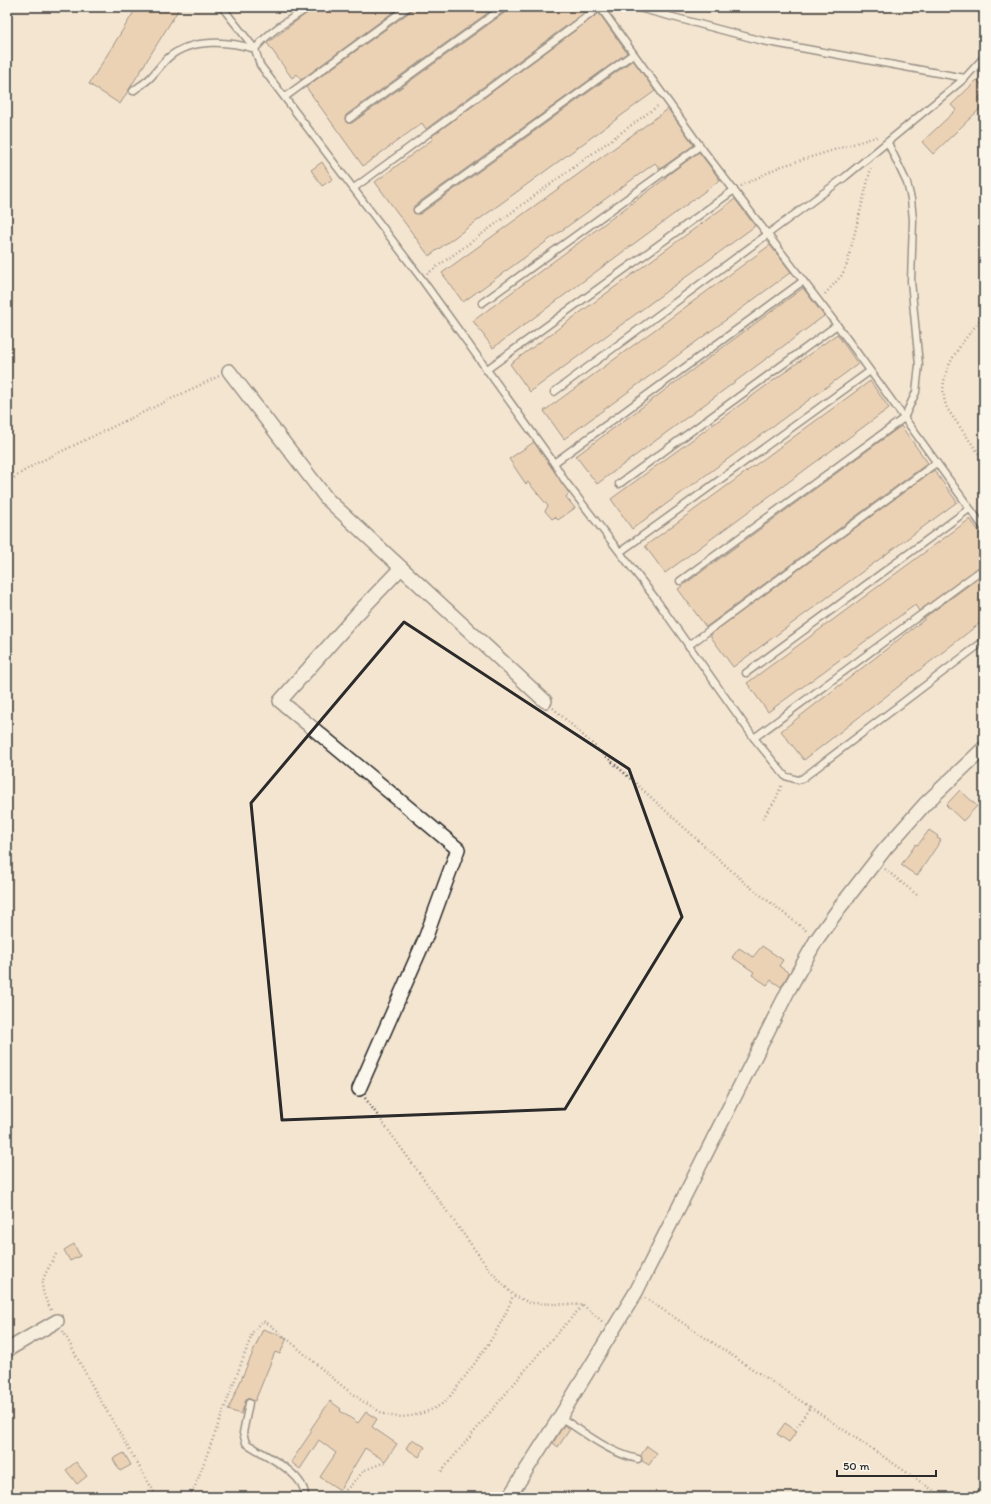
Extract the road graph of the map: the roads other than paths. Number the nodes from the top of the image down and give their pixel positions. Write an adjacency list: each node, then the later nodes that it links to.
1 (222, 7): 7 (lane)
2 (309, 7): 7 (lane)
3 (408, 7): 12 (lane)
4 (504, 7): 13 (lane)
5 (600, 7): 8 (lane); 16 (lane)
6 (635, 7): 10 (lane)
7 (255, 49): 11 (lane); 12 (lane)
8 (633, 54): 15 (lane); 18 (lane)
9 (984, 57): 10 (lane)
10 (965, 78): 14 (lane)
11 (132, 91)
12 (286, 97): 16 (lane)
13 (349, 119)
14 (888, 143): 19 (lane); 27 (lane)
15 (700, 146): 17 (lane); 21 (lane)
16 (354, 188): 23 (lane)
17 (734, 190): 19 (lane); 23 (lane)
18 (417, 210)
19 (768, 235): 20 (lane); 26 (lane)
20 (803, 281): 22 (lane); 28 (lane)
21 (482, 303)
22 (838, 325): 25 (lane); 30 (lane)
23 (486, 370): 28 (lane)
24 (229, 371): 34 (street)
25 (870, 371): 27 (lane); 33 (lane)
26 (554, 392)
27 (904, 418): 29 (lane); 36 (lane)
28 (554, 463): 33 (lane)
29 (936, 463): 31 (lane); 38 (lane)
30 (619, 484)
31 (969, 509): 32 (lane); 39 (lane)
32 (984, 528)
33 (620, 552): 38 (lane)
34 (401, 568): 40 (street); 43 (street)
35 (984, 568): 41 (lane)
36 (680, 581)
37 (984, 641): 41 (lane)
38 (688, 646): 41 (lane)
39 (746, 673)
40 (546, 701)
41 (754, 738)
42 (984, 748): 47 (street)
43 (359, 1089)
44 (57, 1321): 45 (street)
45 (7, 1350)
46 (249, 1403): 49 (lane)
47 (560, 1417): 48 (lane); 50 (street)
48 (638, 1459)
49 (305, 1497)
50 (509, 1497)

